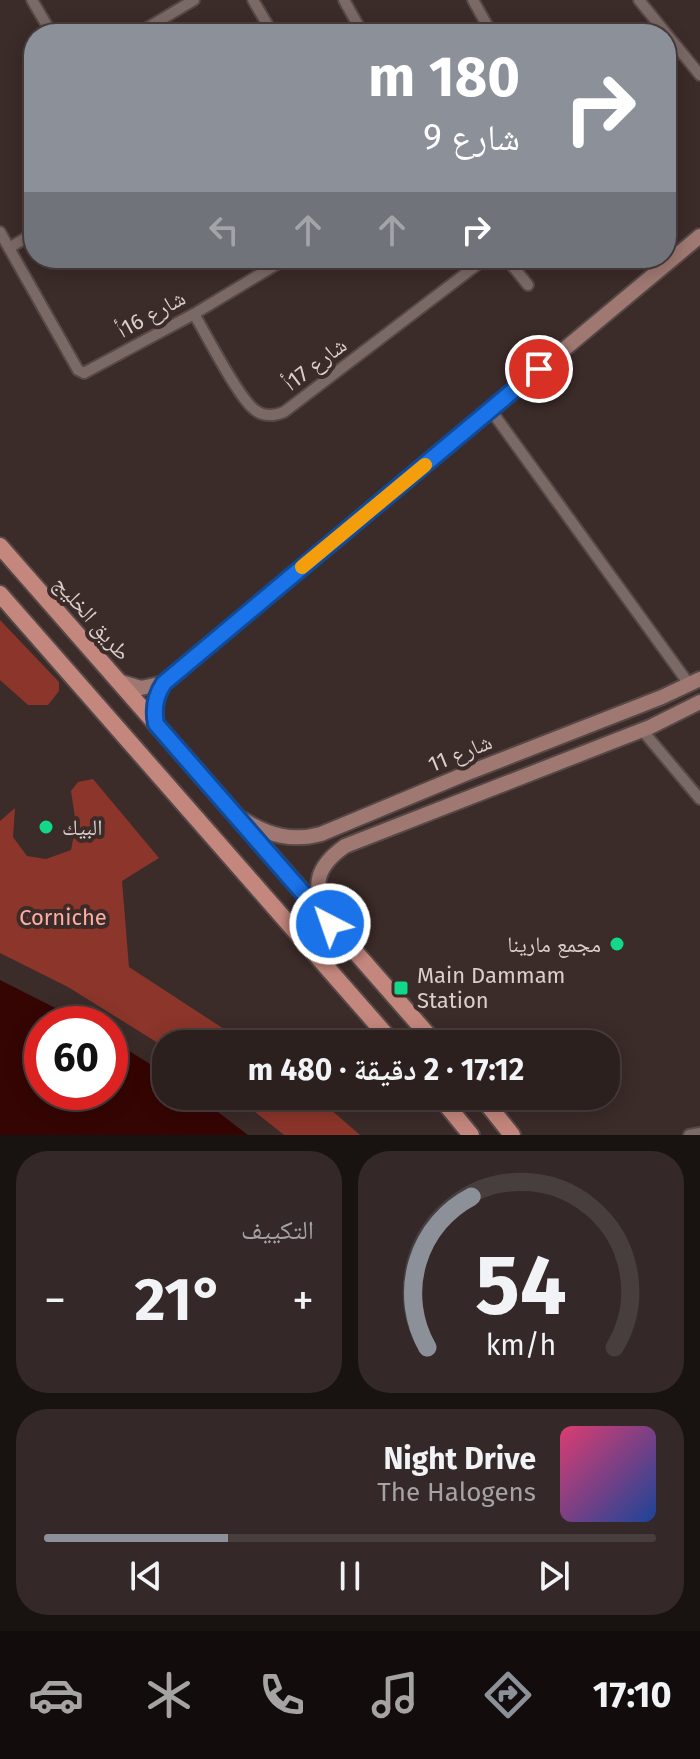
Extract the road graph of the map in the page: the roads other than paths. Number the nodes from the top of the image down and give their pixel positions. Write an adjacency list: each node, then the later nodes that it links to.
1 (32, 0): 7 (street)
2 (194, 0): 8 (street)
3 (253, 0): 9 (street)
4 (344, 0): 10 (street)
5 (473, 0): 11 (street)
6 (639, 0): 12 (street)
7 (46, 24)
8 (154, 24)
9 (267, 24)
10 (357, 24)
11 (486, 24)
12 (656, 24)
13 (676, 49): 14 (street)
14 (700, 75)
15 (0, 232): 18 (street)
16 (700, 236): 19 (street)
17 (24, 239): 18 (street)
18 (9, 248): 25 (street, شارع 16أ)
19 (676, 251)
20 (270, 268): 25 (street, شارع 16أ)
21 (473, 268): 25 (street, شارع 17أ)
22 (514, 268): 24 (street)
23 (651, 268): 26 (street)
24 (528, 285)
25 (194, 314)
26 (490, 409): 32 (street); 33 (street)
27 (0, 546): 31 (main road, طريق الخليج)
28 (0, 594): 30 (main road)
29 (0, 602): 30 (main road)
30 (22, 619): 42 (main road)
31 (118, 681): 33 (street); 35 (main road, طريق الخليج)
32 (694, 681): 37 (street, شارع 11)
33 (164, 683): 35 (street)
34 (700, 702): 36 (street, شارع 11)
35 (156, 724): 40 (main road, طريق الخليج)
36 (642, 730): 38 (street, شارع 11); 39 (street)
37 (465, 774): 38 (street); 40 (street, شارع 11)
38 (473, 795): 41 (street, شارع 11)
39 (700, 799)
40 (236, 815): 41 (main road, طريق الخليج)
41 (330, 924): 43 (main road, طريق الخليج)
42 (382, 1030)
43 (424, 1030)
44 (450, 1110): 48 (main road)
45 (493, 1110): 46 (main road)
46 (502, 1121): 49 (main road); 50 (street)
47 (700, 1133): 51 (street)
48 (471, 1135)
49 (512, 1135)
50 (523, 1135)
51 (689, 1135)

